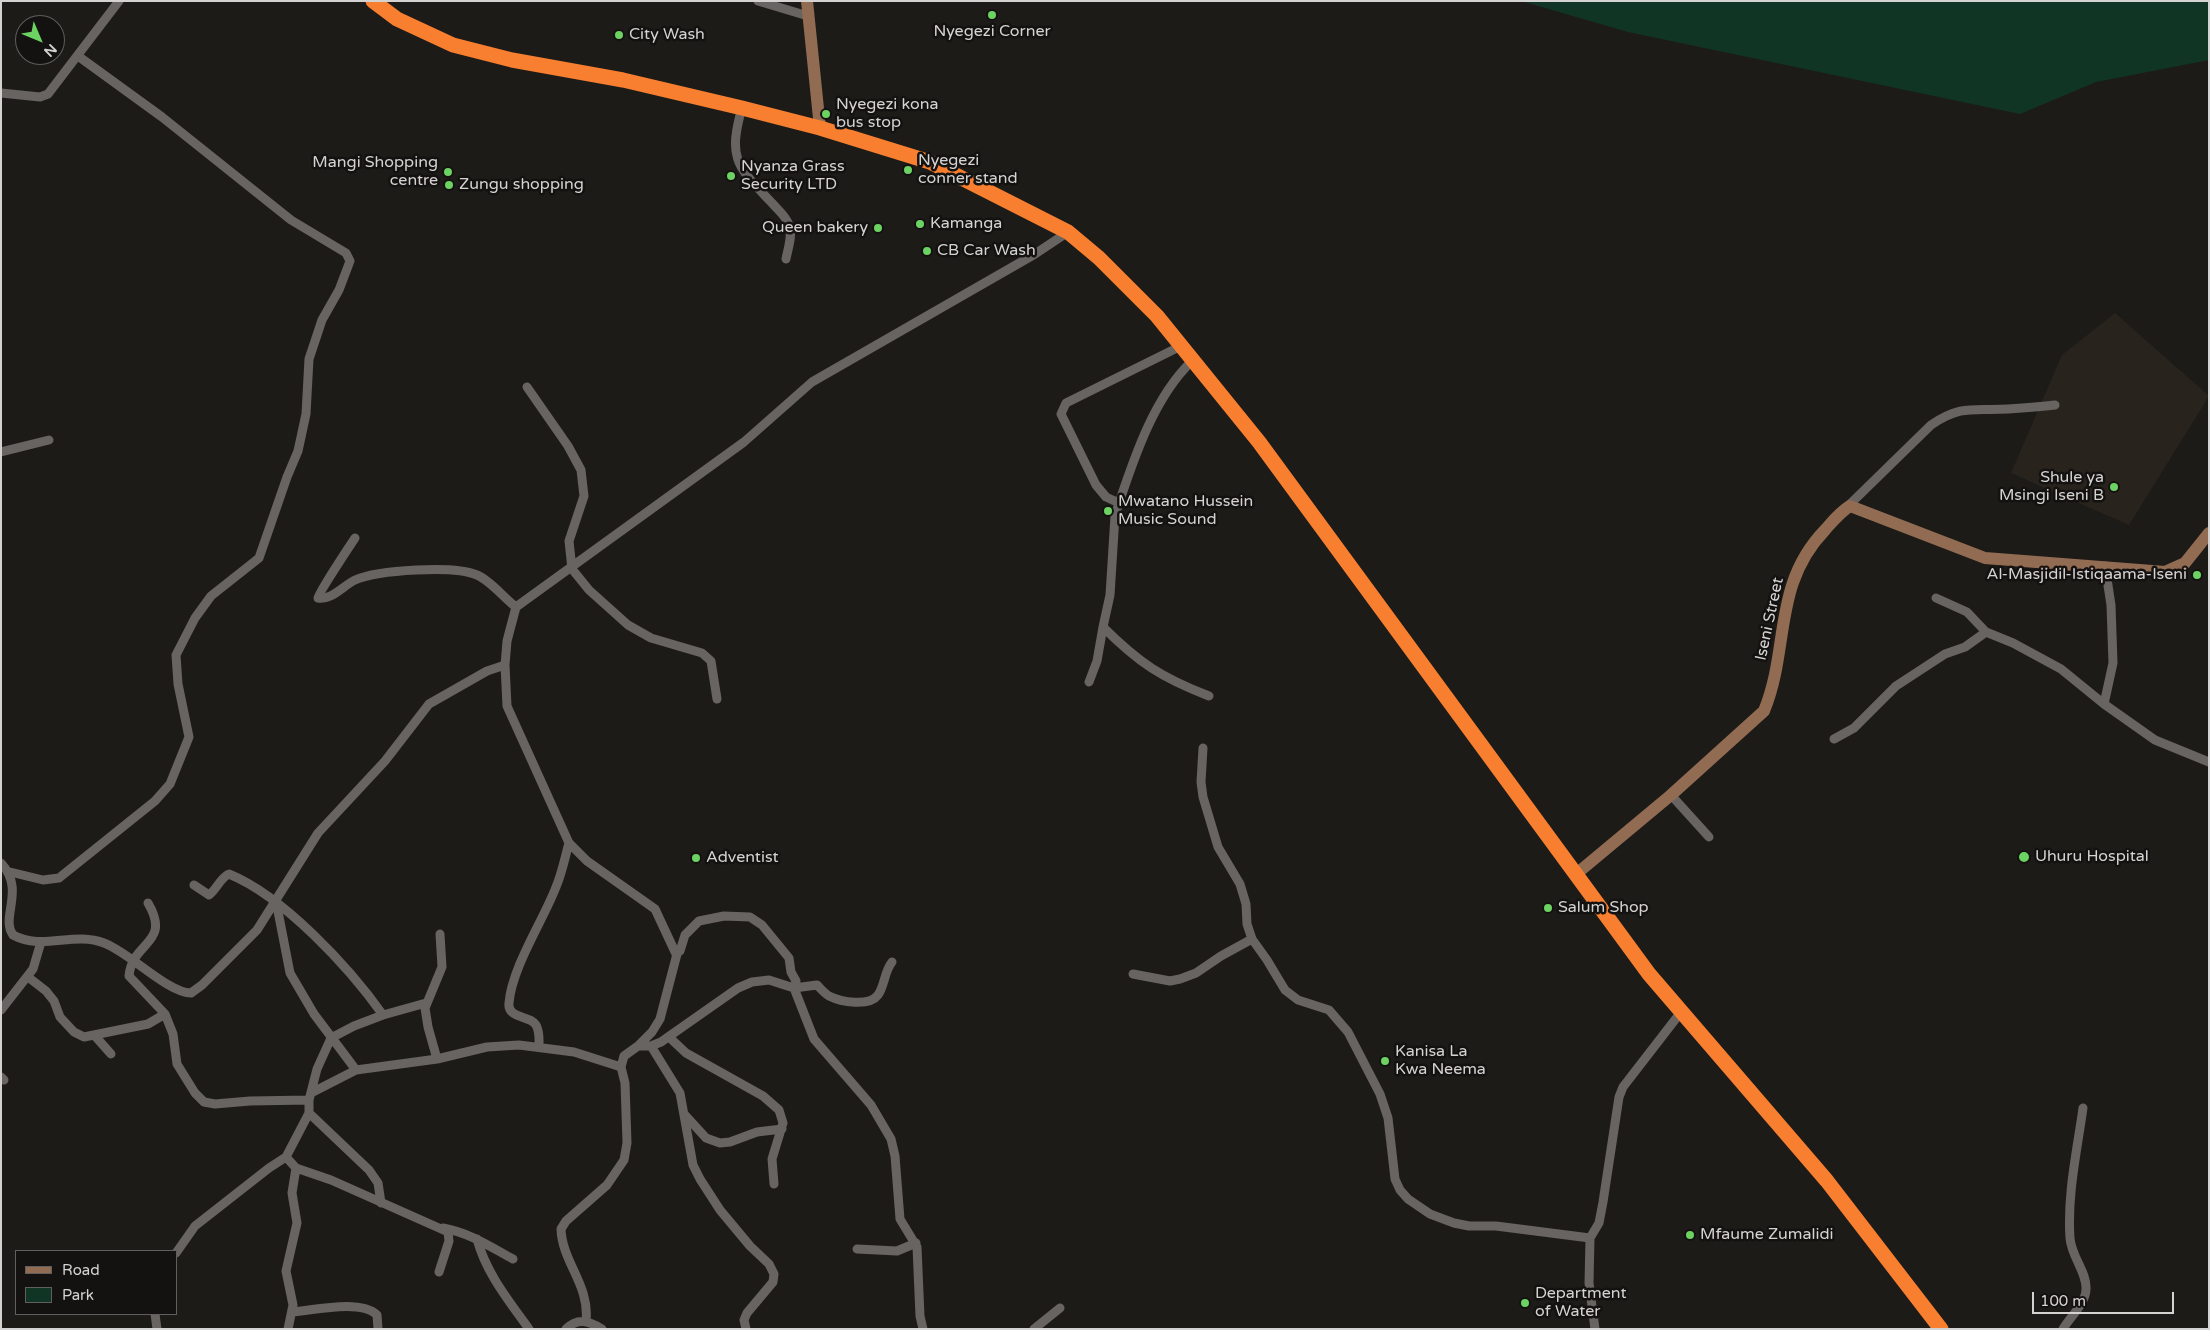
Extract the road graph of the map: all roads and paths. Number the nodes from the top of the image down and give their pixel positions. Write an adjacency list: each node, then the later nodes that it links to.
1 (119, 1): 6 (street)
2 (374, 1): 8 (highway)
3 (758, 1): 5 (street)
4 (807, 1): 5 (street)
5 (808, 16): 9 (street)
6 (78, 56): 7 (street); 40 (street)
7 (1, 93)
8 (742, 108): 9 (highway); 11 (street)
9 (820, 128): 10 (highway)
10 (1068, 232): 12 (highway); 23 (street)
11 (786, 259)
12 (1181, 346): 13 (highway); 18 (street)
13 (1192, 361): 18 (street); 41 (highway)
14 (527, 388): 23 (street)
15 (2055, 405): 19 (street)
16 (49, 440): 17 (street)
17 (1, 452)
18 (1119, 503): 26 (street)
19 (1844, 510): 22 (street); 36 (street, Iseni Street)
20 (2209, 534): 22 (street)
21 (355, 538): 25 (street)
22 (2105, 566): 32 (street)
23 (572, 569): 25 (street); 31 (street)
24 (1936, 598): 27 (street)
25 (516, 607): 28 (street)
26 (1104, 627): 29 (street); 30 (street)
27 (1986, 632): 32 (street); 33 (street)
28 (505, 665): 38 (street); 43 (street)
29 (1089, 682)
30 (1208, 696)
31 (717, 699)
32 (2104, 704): 35 (street)
33 (1834, 740)
34 (1203, 748): 46 (street)
35 (2209, 762)
36 (1671, 795): 37 (street); 41 (street, Iseni Street)
37 (1709, 837)
38 (569, 843): 48 (street); 64 (street)
39 (1, 863): 40 (street)
40 (10, 872): 47 (street)
41 (1575, 875): 56 (highway)
42 (194, 886): 43 (street)
43 (276, 901): 49 (street); 58 (street); 61 (street)
44 (148, 903): 49 (street)
45 (440, 934): 54 (street)
46 (1252, 940): 51 (street); 79 (street)
47 (41, 942): 49 (street); 52 (street)
48 (677, 954): 53 (street); 62 (street)
49 (134, 960): 57 (street)
50 (892, 962): 53 (street)
51 (1133, 974)
52 (28, 977): 55 (street); 59 (street)
53 (794, 988): 60 (street); 81 (street)
54 (426, 1003): 58 (street); 66 (street)
55 (1, 1010)
56 (1681, 1012): 79 (street); 100 (highway)
57 (165, 1014): 59 (street); 69 (street)
58 (383, 1015): 61 (street)
59 (95, 1036): 65 (street)
60 (669, 1037): 63 (street); 73 (street)
61 (332, 1038): 68 (street); 69 (street)
62 (638, 1046): 63 (street); 67 (street)
63 (651, 1046): 72 (street)
64 (539, 1047): 66 (street); 67 (street)
65 (111, 1054)
66 (437, 1059): 68 (street)
67 (621, 1068): 89 (street)
68 (356, 1070): 69 (street)
69 (310, 1096): 71 (street)
70 (2083, 1108): 101 (street)
71 (308, 1113): 74 (street); 77 (street)
72 (684, 1114): 73 (street); 96 (street)
73 (782, 1129): 76 (street)
74 (286, 1157): 75 (street); 83 (street)
75 (296, 1168): 77 (street); 87 (street)
76 (774, 1184)
77 (382, 1203): 78 (street)
78 (441, 1228): 80 (street); 85 (street)
79 (1590, 1238): 99 (street)
80 (477, 1239): 84 (street); 93 (street)
81 (916, 1244): 82 (street); 97 (street)
82 (857, 1249)
83 (178, 1250)
84 (513, 1259)
85 (439, 1272)
86 (1060, 1308): 98 (street)
87 (293, 1312): 91 (street); 92 (street)
88 (155, 1315): 90 (street)
89 (586, 1321): 94 (street); 95 (street)
90 (157, 1329)
91 (288, 1329)
92 (378, 1329)
93 (528, 1329)
94 (566, 1329)
95 (602, 1329)
96 (746, 1329)
97 (923, 1329)
98 (1034, 1329)
99 (1594, 1329)
100 (1941, 1329)
101 (2063, 1329)

